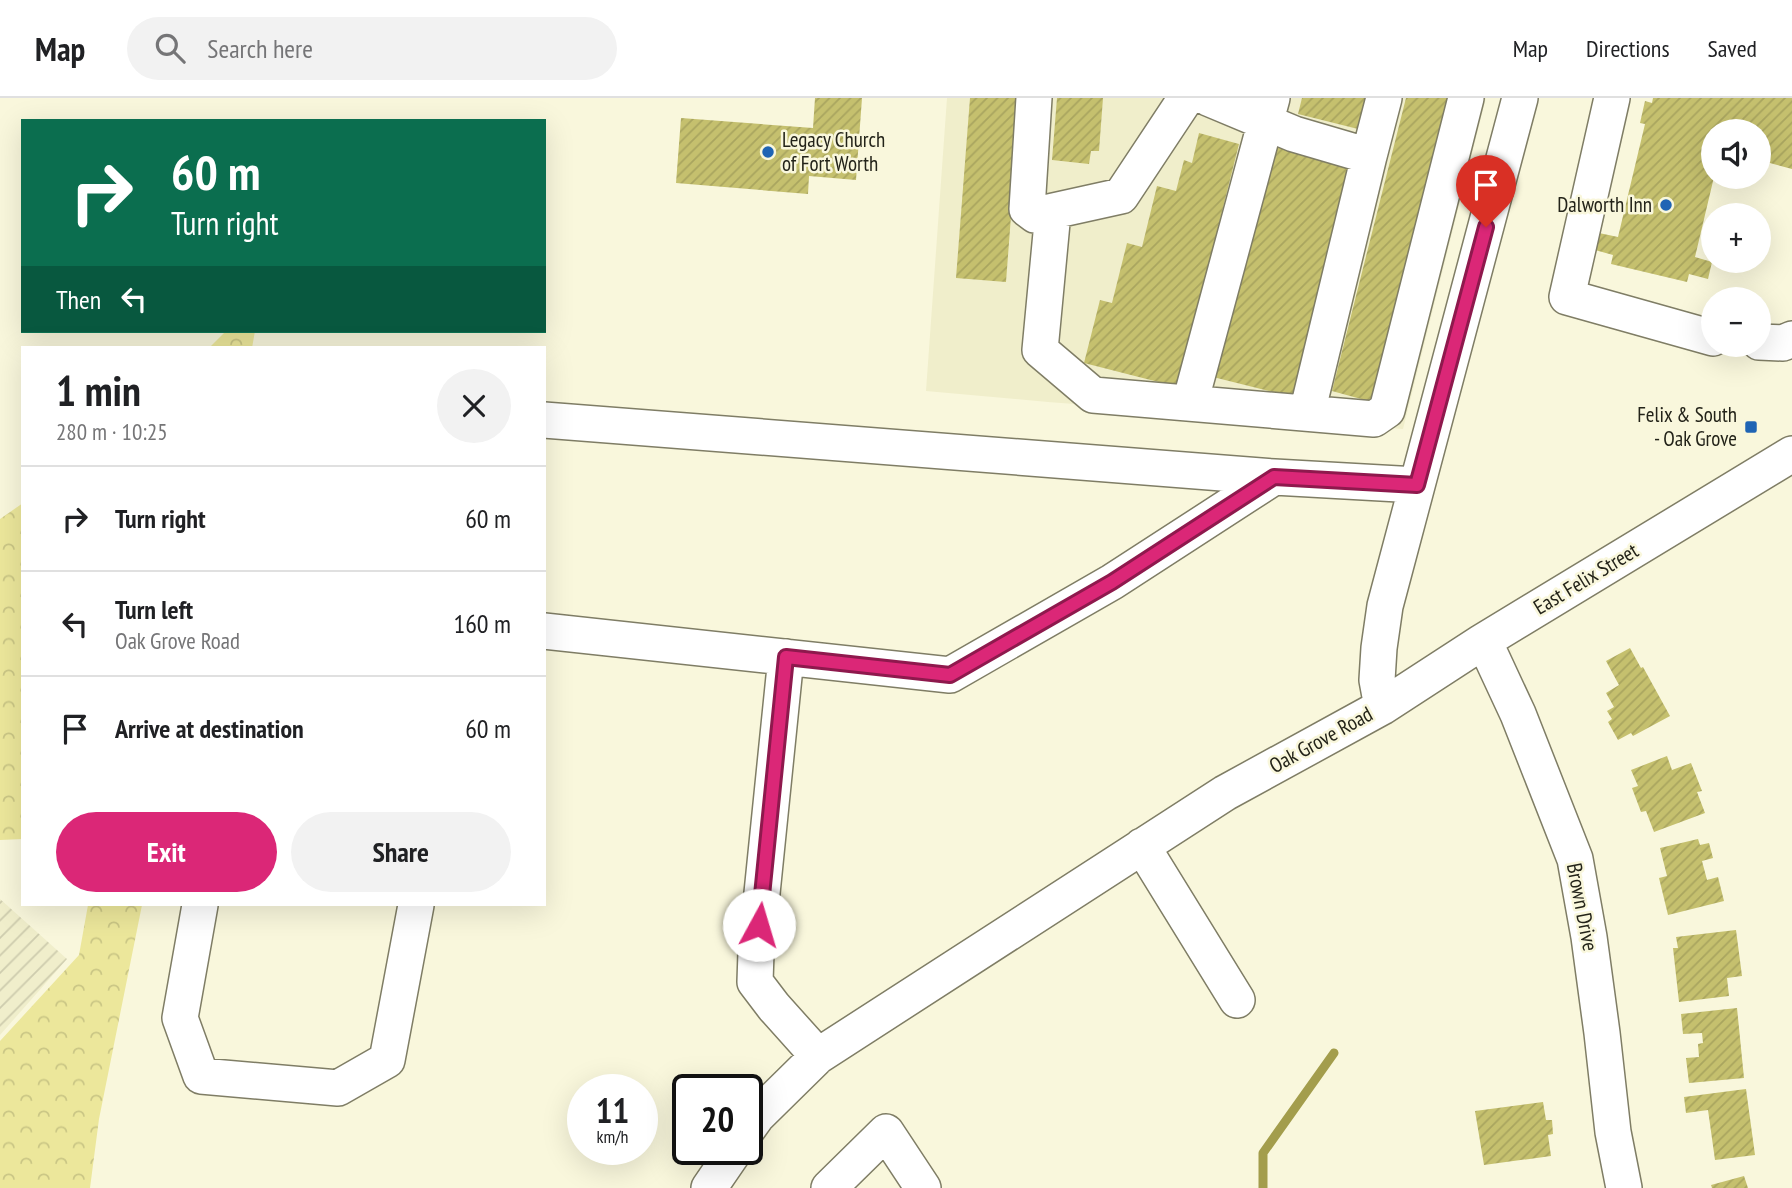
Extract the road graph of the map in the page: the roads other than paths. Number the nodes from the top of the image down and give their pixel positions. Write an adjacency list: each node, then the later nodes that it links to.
1 (1034, 98): 10 (street)
2 (1186, 98): 10 (street)
3 (1208, 98): 8 (street)
4 (1384, 98): 9 (street)
5 (1466, 98): 15 (street)
6 (1520, 98): 19 (street, Oak Grove Road)
7 (1612, 98): 11 (street)
8 (1268, 110): 9 (street); 14 (street)
9 (1369, 156): 15 (street)
10 (1053, 212): 14 (street)
11 (1701, 335)
12 (1792, 339): 13 (street)
13 (1771, 342)
14 (1190, 403): 15 (street)
15 (1307, 414)
16 (546, 420): 18 (street)
17 (1792, 454): 21 (street, East Felix Street)
18 (1274, 477): 19 (street); 22 (street)
19 (1417, 485): 23 (street, Oak Grove Road)
20 (546, 631): 22 (street)
21 (1482, 642): 23 (street, East Felix Street); 34 (street, Brown Drive)
22 (786, 657): 28 (street)
23 (1381, 708): 24 (street, Oak Grove Road)
24 (1142, 846): 27 (street); 28 (street, Oak Grove Road)
25 (200, 906): 26 (street)
26 (416, 906)
27 (1237, 1000)
28 (818, 1056): 29 (street, Oak Grove Road)
29 (763, 1110)
30 (724, 1165): 31 (street)
31 (709, 1188)
32 (829, 1188): 33 (street)
33 (923, 1188)
34 (1624, 1188)

